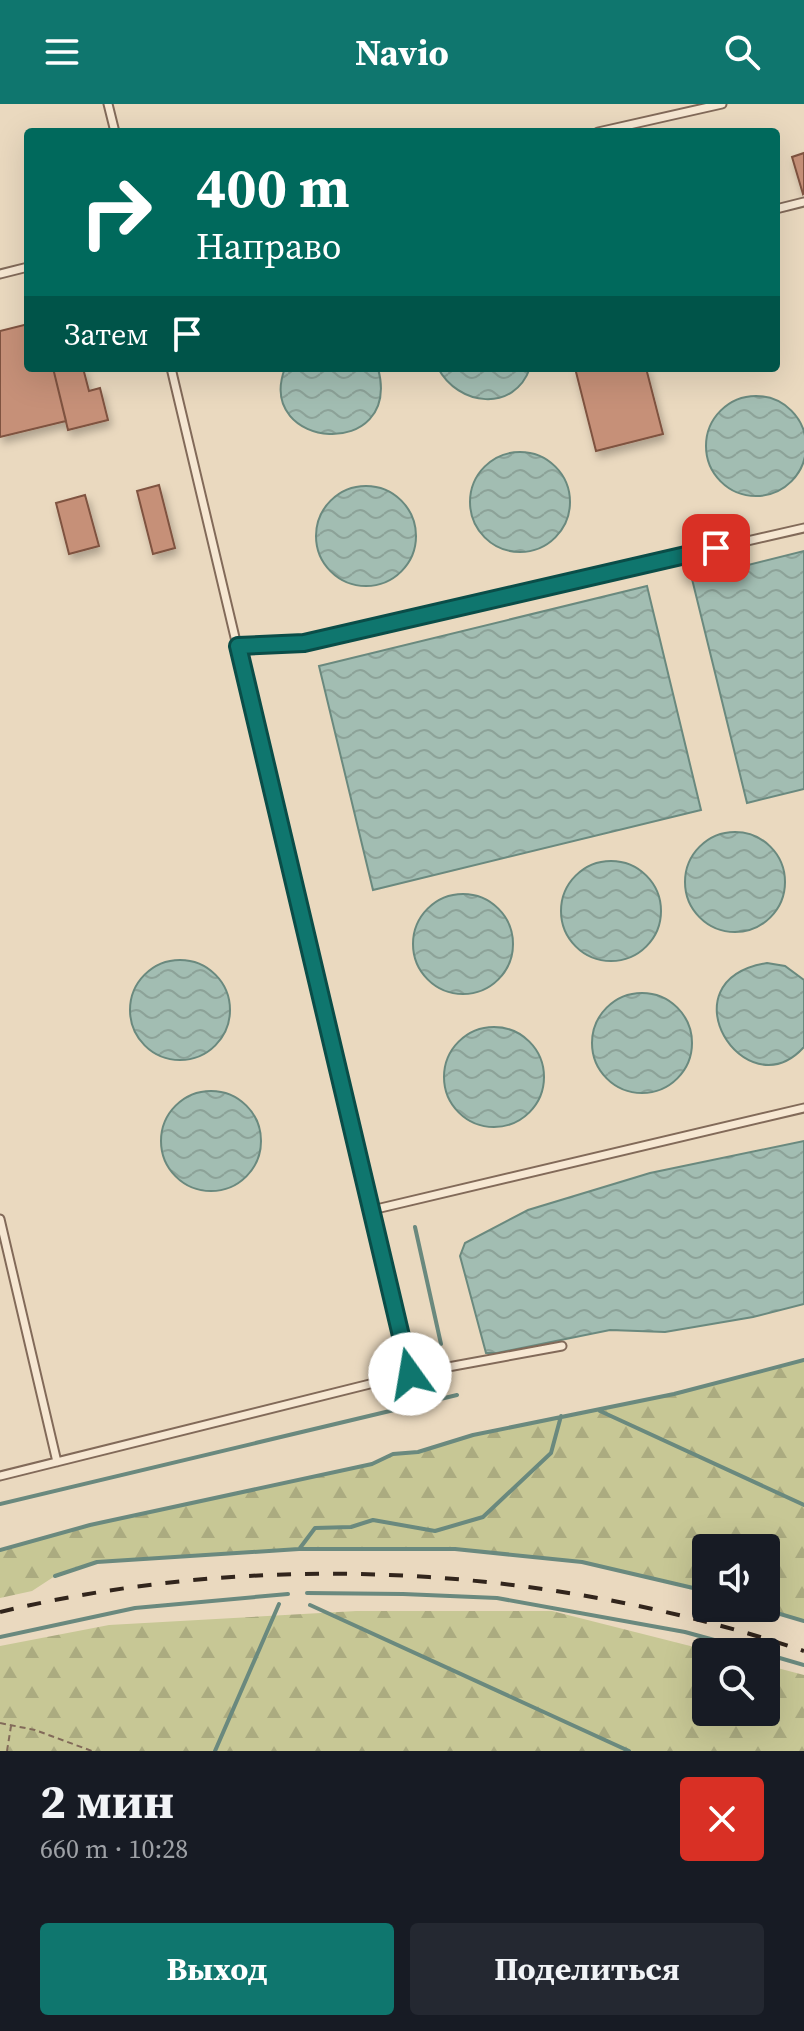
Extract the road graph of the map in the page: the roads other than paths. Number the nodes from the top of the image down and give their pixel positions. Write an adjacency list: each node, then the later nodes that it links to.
1 (108, 104): 3 (lane)
2 (722, 104): 4 (lane)
3 (114, 128)
4 (616, 128)
5 (804, 202): 6 (lane)
6 (780, 208)
7 (24, 268): 8 (lane)
8 (0, 274)
9 (172, 372): 11 (lane)
10 (804, 528): 11 (lane)
11 (238, 646): 13 (lane)
12 (804, 1108): 13 (lane)
13 (372, 1210): 16 (lane)
14 (0, 1219): 17 (lane)
15 (562, 1346): 16 (lane)
16 (410, 1374): 17 (lane)
17 (57, 1462): 18 (lane)
18 (0, 1476)

